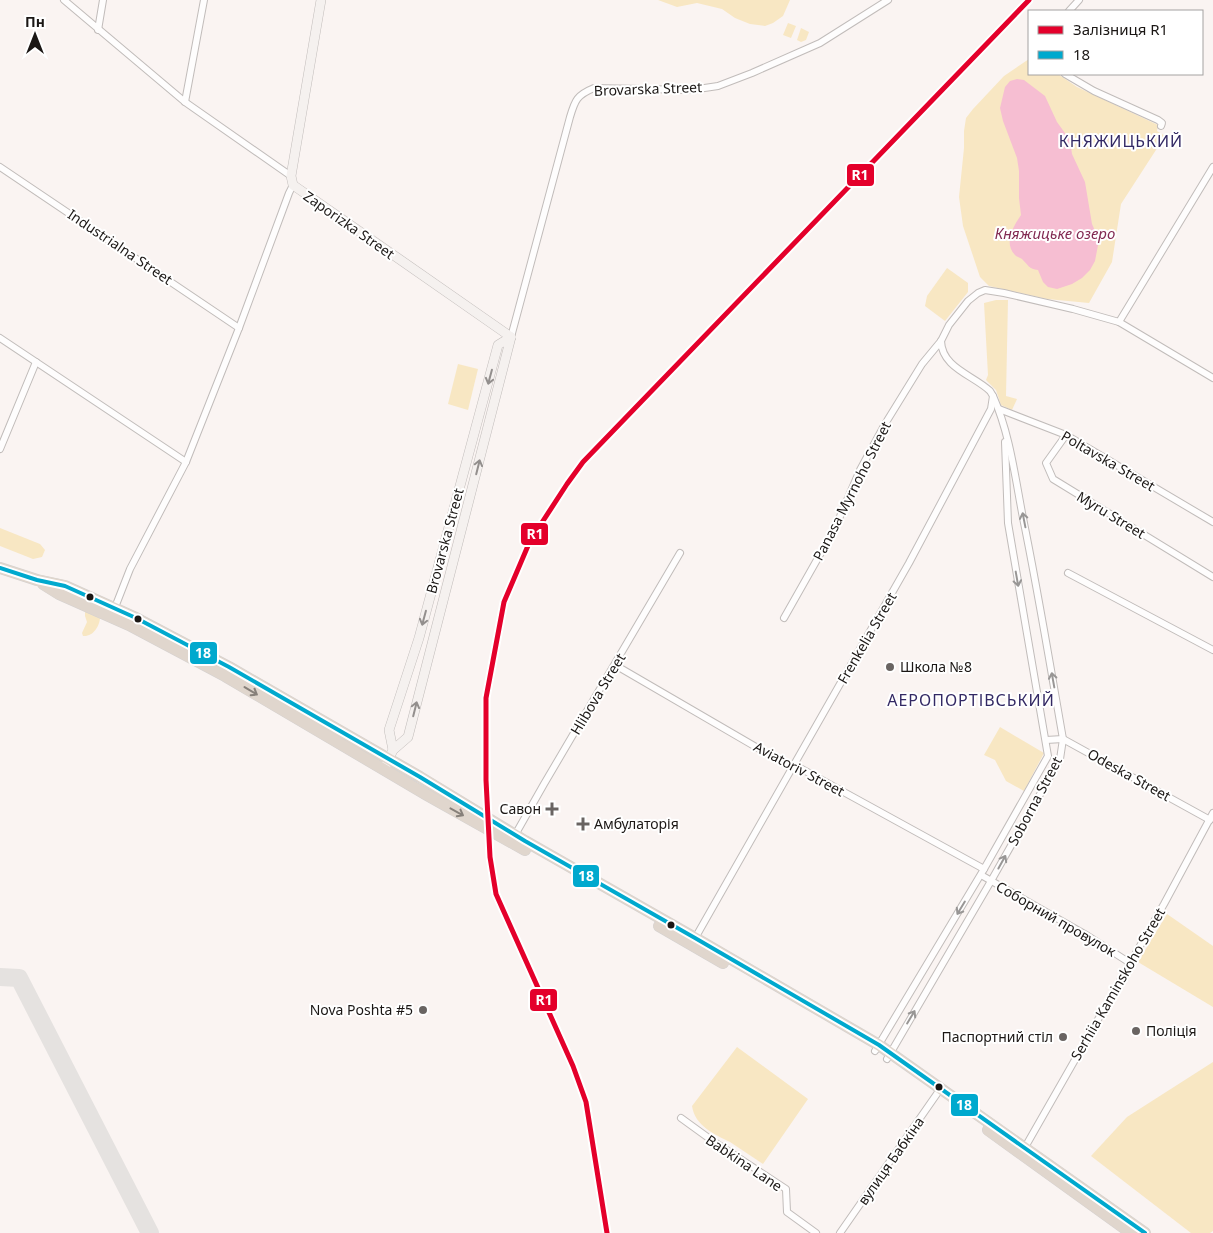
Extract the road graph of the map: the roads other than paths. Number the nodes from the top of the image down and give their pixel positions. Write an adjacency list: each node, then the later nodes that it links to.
1 (64, 0): 8 (street)
2 (103, 0): 8 (street)
3 (204, 0): 10 (street)
4 (321, 0): 14 (street, Zaporizka Street)
5 (888, 0): 18 (street, Brovarska Street)
6 (1079, 0): 7 (street)
7 (1070, 10)
8 (98, 30): 10 (street)
9 (1067, 75): 11 (street)
10 (185, 102): 14 (street)
11 (1162, 126)
12 (0, 167): 17 (street, Industrialna Street)
13 (1213, 167): 16 (street)
14 (291, 176): 15 (street, Zaporizka Street)
15 (293, 185): 17 (street); 18 (street, Zaporizka Street)
16 (1119, 322): 20 (street, Panasa Myrnoho Street); 22 (street, Panasa Myrnoho Street)
17 (239, 328): 28 (street)
18 (511, 336): 40 (street, Brovarska Street, one-way to 18); 40 (street, Brovarska Street, one-way to 40)
19 (0, 338): 21 (street)
20 (941, 341): 23 (street); 35 (street, Panasa Myrnoho Street)
21 (36, 362): 27 (street); 28 (street)
22 (1213, 378)
23 (993, 396): 24 (street, Soborna Street); 41 (street, Frenkelia Street)
24 (999, 409): 25 (street, Soborna Street); 26 (street, Poltavska Street)
25 (1004, 426): 38 (street, Soborna Street, one-way to 25); 39 (street, Soborna Street, one-way to 39)
26 (1066, 435): 29 (street, Poltavska Street); 33 (street, Myru Street)
27 (0, 449)
28 (186, 462): 34 (street)
29 (1213, 522)
30 (680, 553): 37 (street, Hlibova Street)
31 (0, 568): 34 (highway)
32 (1068, 573): 36 (street)
33 (1213, 577)
34 (113, 612): 40 (highway)
35 (784, 618)
36 (1213, 650)
37 (615, 665): 41 (street, Aviatoriv Street); 43 (street, Hlibova Street)
38 (1063, 739): 39 (street); 42 (street, Odeska Street); 45 (street, Soborna Street, one-way to 38)
39 (1046, 740): 44 (street, Soborna Street)
40 (389, 760): 43 (highway); 46 (highway, one-way to 46)
41 (792, 768): 44 (street, Aviatoriv Street); 46 (street, Frenkelia Street)
42 (1212, 816): 47 (street, Serhiia Kaminskoho Street)
43 (515, 835): 46 (highway)
44 (983, 872): 45 (street, Соборний провулок); 48 (street, Soborna Street, one-way to 48)
45 (991, 882): 47 (street, Соборний провулок); 49 (street, Soborna Street, one-way to 45)
46 (693, 941): 48 (highway)
47 (1130, 963): 52 (street, Serhiia Kaminskoho Street)
48 (877, 1048): 49 (highway)
49 (889, 1056): 50 (highway)
50 (939, 1091): 52 (highway); 54 (street, вулиця Бабкіна)
51 (681, 1118): 53 (street, Babkina Lane)
52 (1023, 1151): 55 (highway); 56 (highway)
53 (816, 1233)
54 (840, 1233)
55 (1131, 1233)
56 (1145, 1233)

